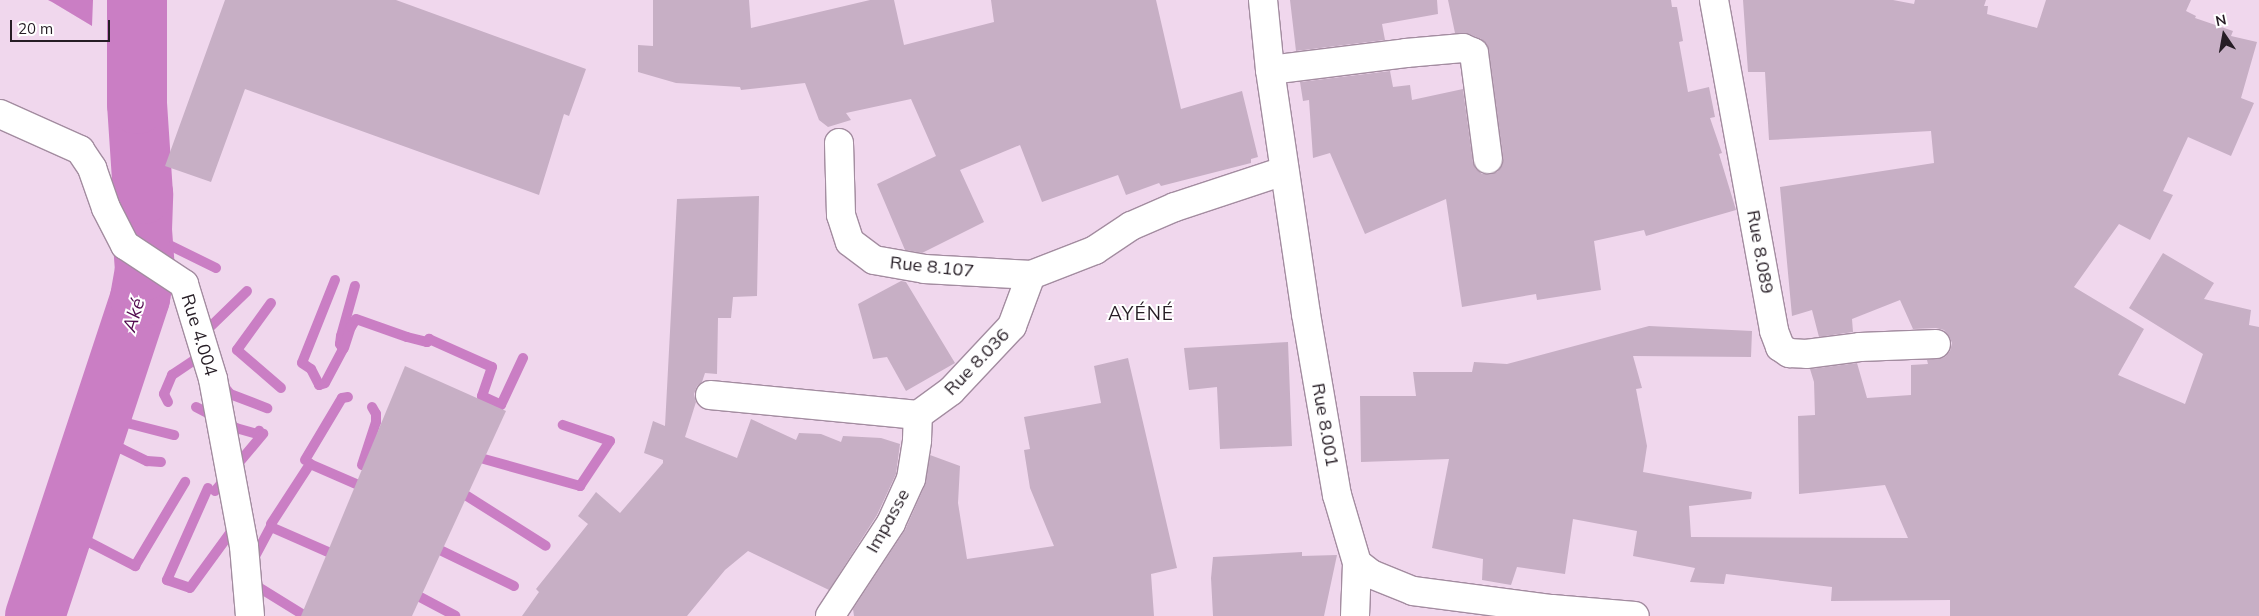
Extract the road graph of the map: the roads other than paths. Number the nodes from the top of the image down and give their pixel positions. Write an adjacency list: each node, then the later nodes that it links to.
1 (1263, 0): 3 (street, Rue 8.001)
2 (1714, 0): 9 (street, Rue 8.089)
3 (1270, 70): 6 (street); 7 (street, Rue 8.001)
4 (0, 114): 13 (street, Rue 4.004)
5 (839, 143): 8 (street, Rue 8.107)
6 (1488, 159)
7 (1284, 171): 8 (street); 12 (street, Rue 8.001)
8 (1031, 275): 11 (street, Rue 8.036)
9 (1936, 344)
10 (710, 394): 11 (street)
11 (918, 415): 14 (street, Impasse)
12 (1357, 563): 15 (street, Rue 8.001); 16 (street)
13 (250, 616)
14 (830, 616)
15 (1355, 616)
16 (1636, 616)

